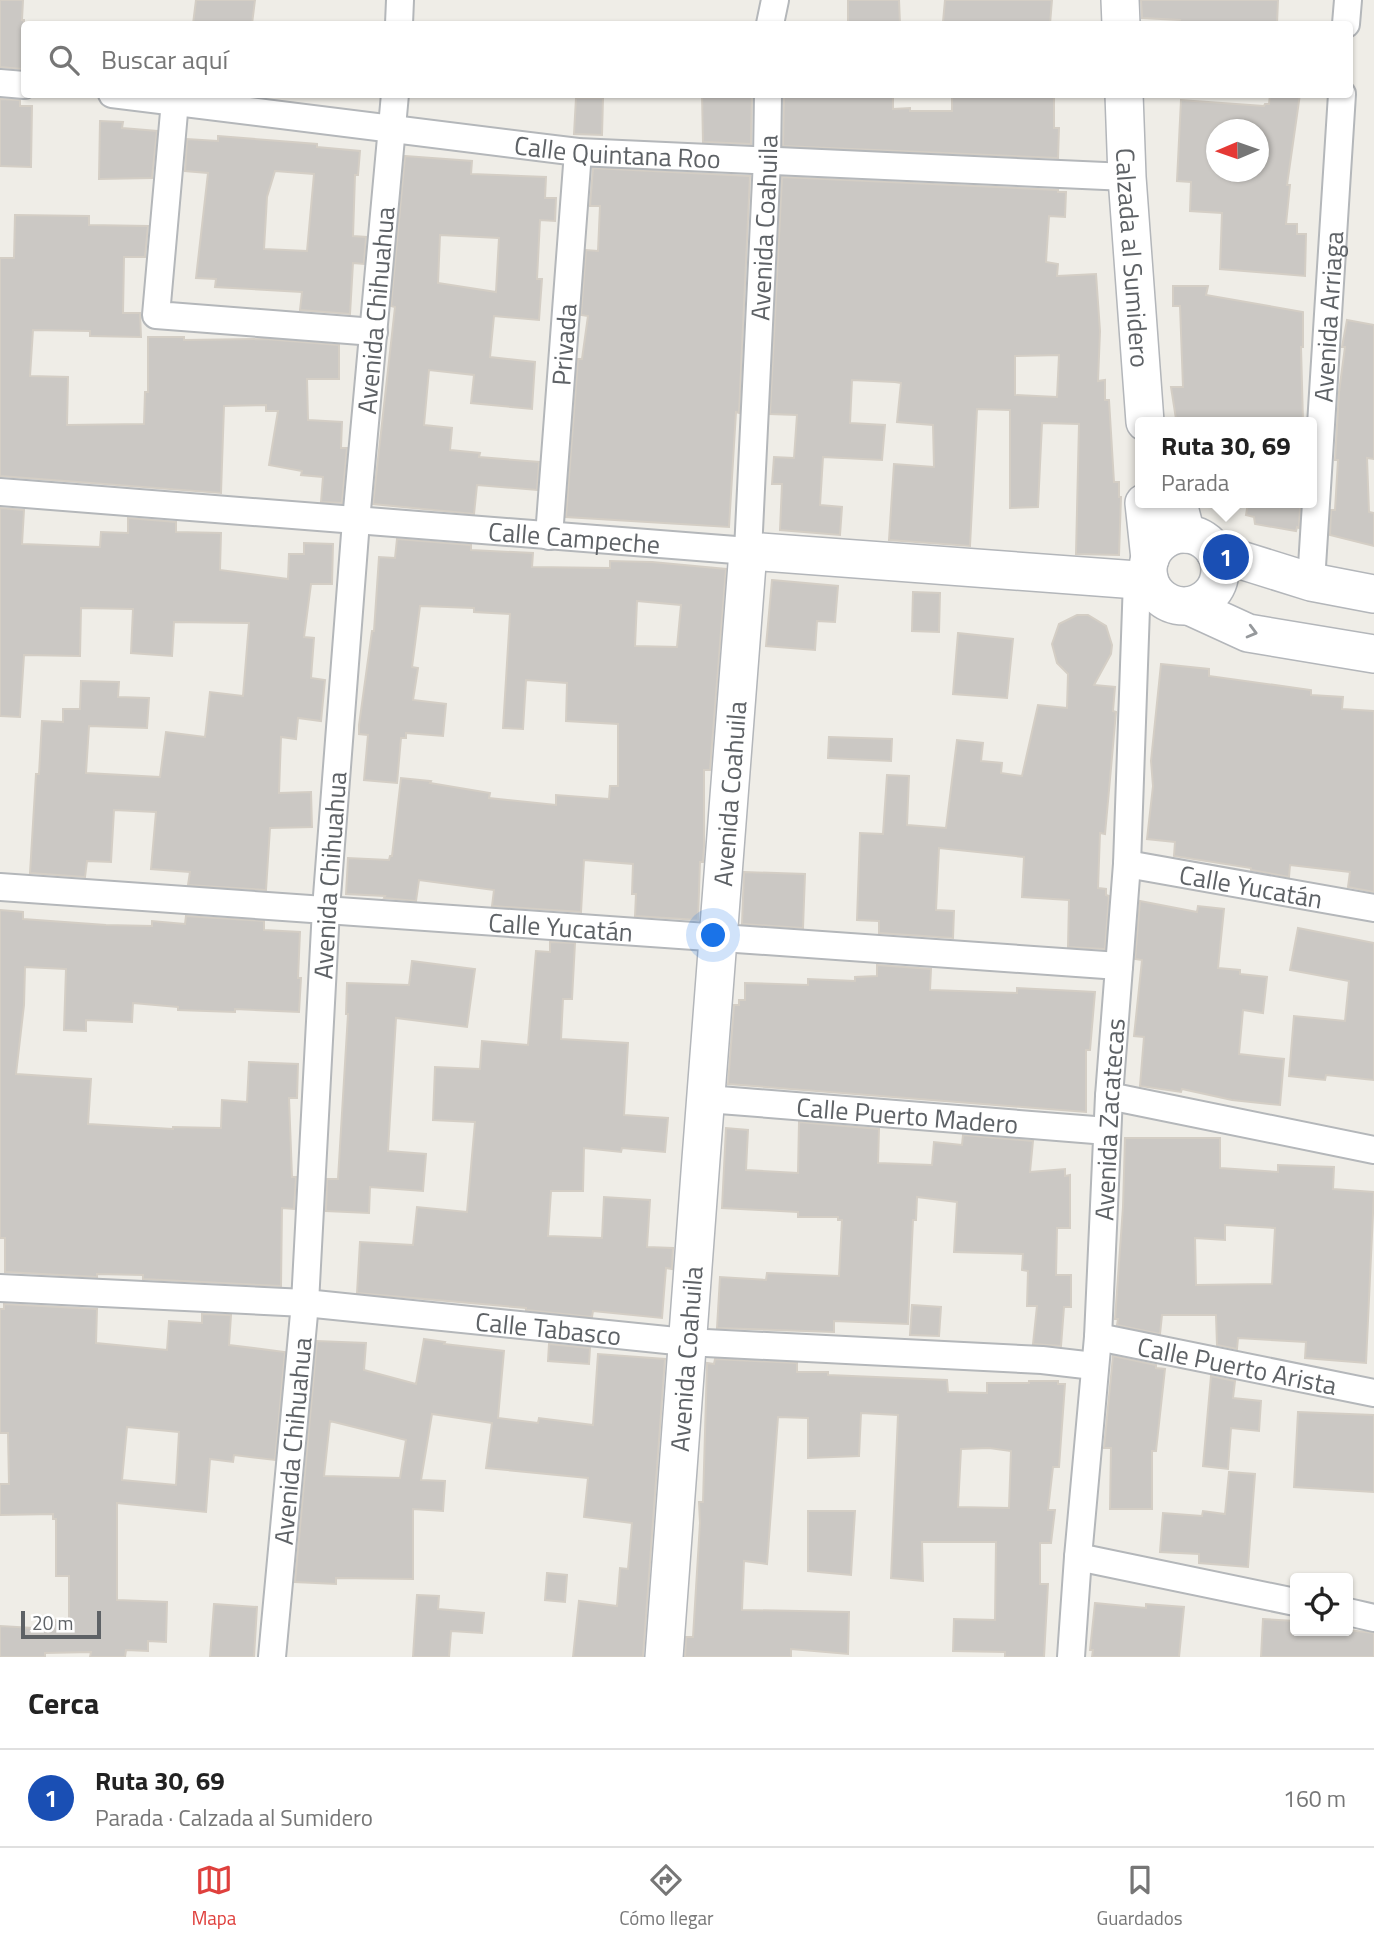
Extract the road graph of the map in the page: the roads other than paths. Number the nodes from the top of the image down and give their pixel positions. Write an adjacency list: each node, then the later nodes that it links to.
1 (400, 0): 5 (street)
2 (775, 0): 6 (street)
3 (1120, 0): 7 (street)
4 (1348, 0): 8 (street)
5 (399, 21)
6 (770, 21)
7 (1121, 21)
8 (1346, 21)
9 (0, 83): 10 (street)
10 (21, 85)
11 (148, 98): 16 (street, Calle Quintana Roo)
12 (395, 98): 17 (street, Avenida Chihuahua)
13 (768, 98): 19 (street, Avenida Coahuila)
14 (1124, 98): 20 (street, Calzada al Sumidero)
15 (1342, 98): 23 (street, Avenida Arriaga)
16 (175, 101): 17 (street, Calle Quintana Roo); 21 (street)
17 (393, 128): 18 (street, Calle Quintana Roo); 21 (street, Avenida Chihuahua)
18 (578, 152): 19 (street, Calle Quintana Roo); 29 (street, Privada)
19 (767, 160): 20 (street, Calle Quintana Roo); 30 (street, Avenida Coahuila)
20 (1127, 177): 22 (street, Calzada al Sumidero)
21 (374, 332): 27 (street, Avenida Chihuahua)
22 (1145, 417)
23 (1317, 488)
24 (0, 492): 27 (street, Calle Campeche)
25 (1144, 508): 31 (street)
26 (1316, 508): 32 (street, Avenida Arriaga)
27 (356, 521): 29 (street, Calle Campeche); 39 (street, Avenida Chihuahua)
28 (1193, 530): 31 (street); 32 (street); 34 (street)
29 (549, 536): 30 (street, Calle Campeche)
30 (748, 551): 31 (street, Calle Campeche); 40 (street, Avenida Coahuila)
31 (1145, 573): 34 (street); 36 (street, Avenida Zacatecas)
32 (1311, 582): 33 (street)
33 (1374, 594)
34 (1189, 606): 35 (street, one-way to 35)
35 (1374, 654)
36 (1127, 864): 38 (street, Calle Yucatán); 41 (street, Avenida Zacatecas)
37 (0, 887): 39 (street, Calle Yucatán)
38 (1374, 908)
39 (326, 909): 40 (street, Calle Yucatán); 47 (street, Avenida Chihuahua)
40 (718, 936): 41 (street, Calle Yucatán); 43 (street, Avenida Coahuila)
41 (1119, 966): 42 (street, Avenida Zacatecas)
42 (1109, 1096): 44 (street, Avenida Zacatecas); 45 (street)
43 (707, 1099): 44 (street, Calle Puerto Madero); 49 (street, Avenida Coahuila)
44 (1107, 1131): 48 (street, Avenida Zacatecas)
45 (1374, 1150)
46 (0, 1288): 47 (street, Calle Tabasco)
47 (306, 1303): 49 (street, Calle Tabasco); 56 (street, Avenida Chihuahua)
48 (1098, 1338): 50 (street, Avenida Zacatecas); 51 (street, Calle Puerto Arista)
49 (686, 1342): 50 (street, Calle Tabasco); 57 (street, Avenida Coahuila)
50 (1094, 1366): 52 (street, Avenida Zacatecas)
51 (1374, 1393)
52 (1078, 1558): 53 (street); 58 (street, Avenida Zacatecas)
53 (1290, 1601)
54 (1353, 1613): 55 (street)
55 (1374, 1618)
56 (272, 1657)
57 (664, 1657)
58 (1071, 1657)

